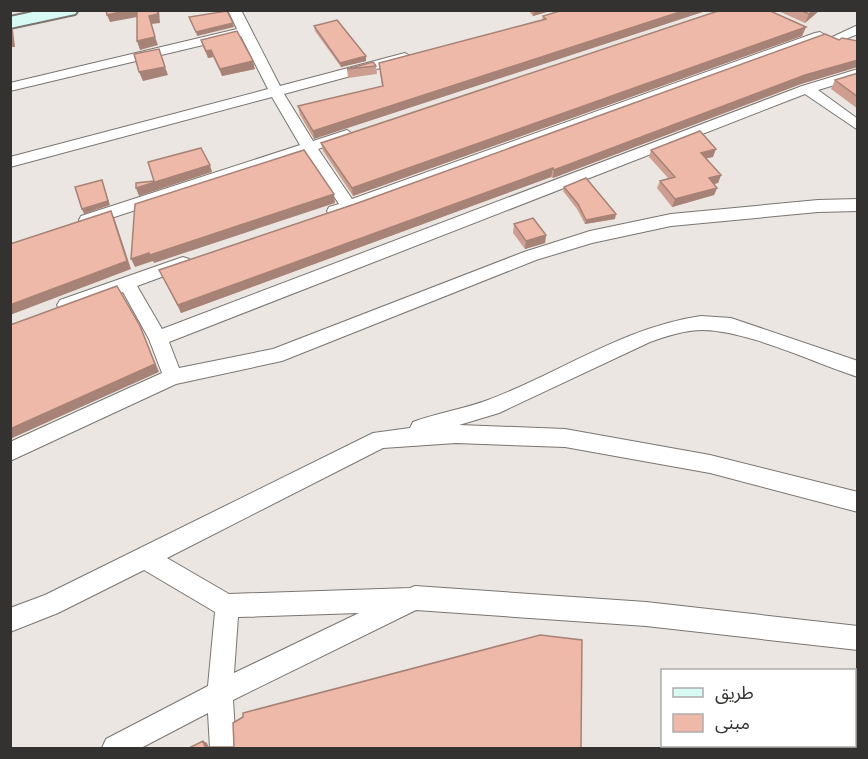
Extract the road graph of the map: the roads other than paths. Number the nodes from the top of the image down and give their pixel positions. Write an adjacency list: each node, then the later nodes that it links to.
1 (69, 10): 3 (main road)
2 (234, 10): 6 (street)
3 (10, 23)
4 (798, 27): 7 (street)
5 (858, 29): 7 (street)
6 (245, 31): 11 (street); 13 (street)
7 (828, 37): 8 (street); 19 (street)
8 (858, 45)
9 (422, 52): 13 (street)
10 (858, 73): 12 (street)
11 (10, 87)
12 (807, 89): 14 (street); 25 (street)
13 (276, 92): 16 (street); 17 (street)
14 (858, 126)
15 (365, 129): 16 (street)
16 (309, 147): 19 (street); 21 (street)
17 (10, 162)
18 (858, 205): 27 (street)
19 (350, 206): 20 (street)
20 (316, 217)
21 (77, 224)
22 (193, 259): 23 (street)
23 (126, 282): 24 (street); 25 (street)
24 (52, 310)
25 (158, 338): 27 (street)
26 (858, 369): 28 (street)
27 (173, 377): 29 (street)
28 (380, 440): 30 (street); 31 (street)
29 (10, 452)
30 (858, 502)
31 (145, 558): 33 (street); 34 (street)
32 (415, 598): 33 (street); 35 (street); 36 (street)
33 (227, 606): 36 (street)
34 (10, 620)
35 (858, 638)
36 (220, 693): 37 (street); 38 (street)
37 (115, 748)
38 (223, 748)

